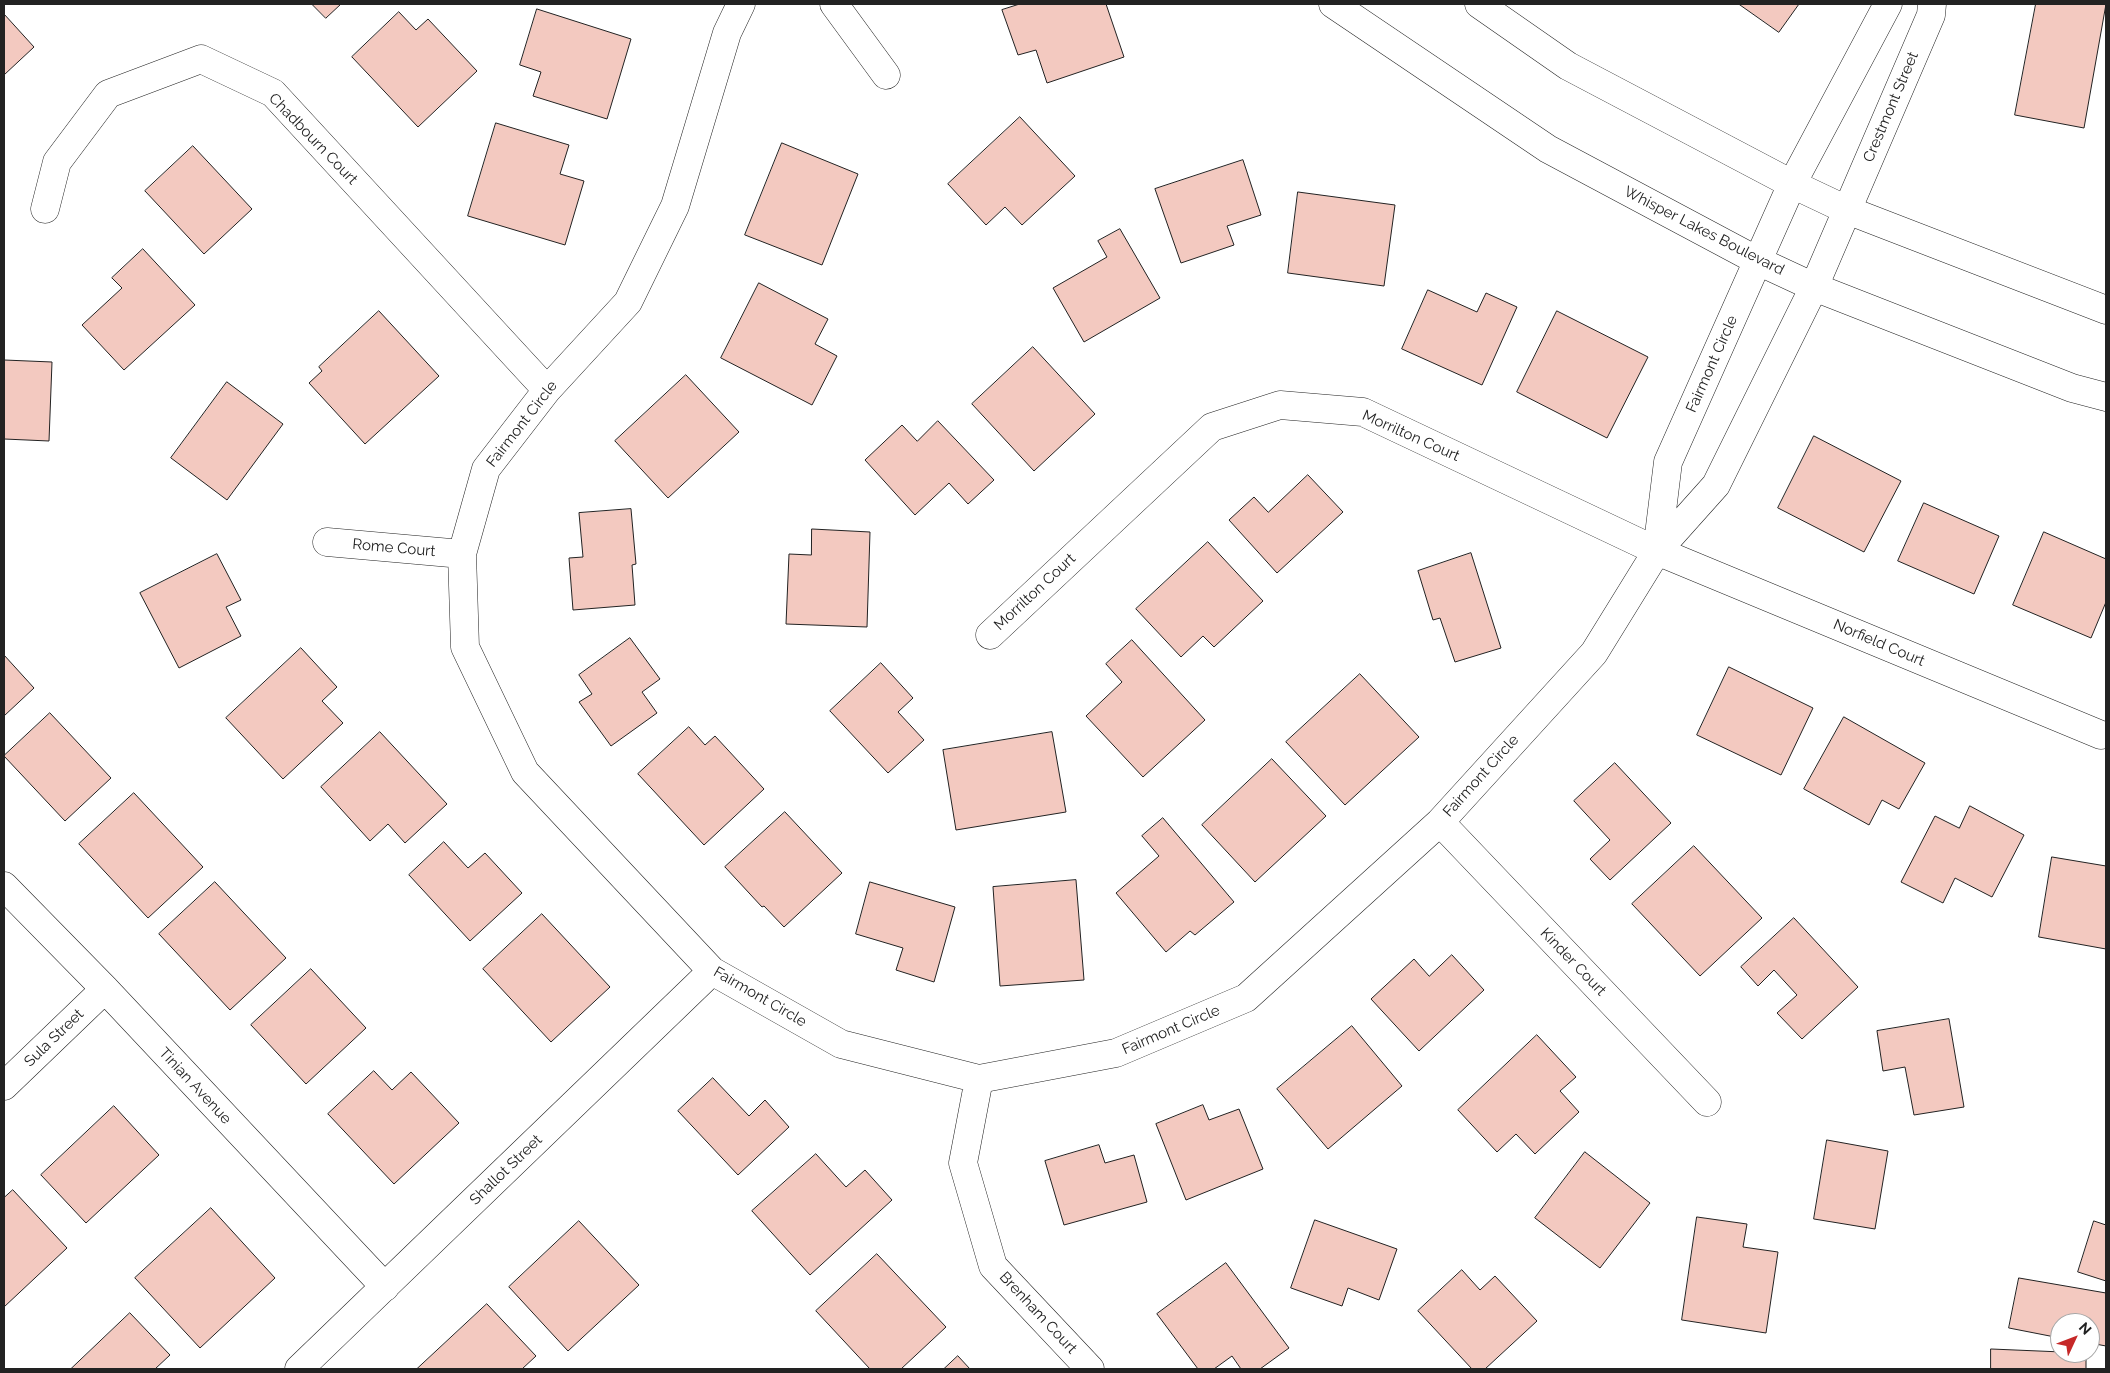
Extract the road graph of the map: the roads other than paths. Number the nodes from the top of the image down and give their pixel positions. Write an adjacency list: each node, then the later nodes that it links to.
1 (741, 4): 14 (street, Fairmont Circle)
2 (834, 4): 7 (street)
3 (1334, 4): 11 (street, Whisper Lakes Boulevard)
4 (1479, 4): 8 (street)
5 (1888, 4): 8 (street)
6 (1932, 4): 10 (street, Crestmont Street)
7 (886, 75)
8 (1792, 184): 10 (street); 11 (street, Fairmont Circle)
9 (45, 209): 14 (street, Chadbourn Court)
10 (1847, 210): 12 (street, Fairmont Circle); 13 (street)
11 (1758, 261): 12 (street, Whisper Lakes Boulevard); 17 (street, Fairmont Circle)
12 (1814, 287): 15 (street, Whisper Lakes Boulevard); 17 (street, Fairmont Circle)
13 (2106, 310)
14 (547, 390): 18 (street, Fairmont Circle)
15 (2106, 397)
16 (327, 542): 18 (street, Rome Court)
17 (1657, 551): 19 (street, Morrilton Court); 20 (street, Norfield Court); 21 (street, Fairmont Circle)
18 (462, 554): 23 (street, Fairmont Circle)
19 (990, 635)
20 (2101, 735)
21 (1440, 822): 25 (street, Fairmont Circle); 27 (street, Kinder Court)
22 (4, 886): 24 (street, Tinian Avenue)
23 (712, 971): 25 (street, Fairmont Circle); 28 (street, Shallot Street)
24 (105, 989): 26 (street, Sula Street); 28 (street, Tinian Avenue)
25 (979, 1079): 30 (street, Brenham Court)
26 (4, 1086)
27 (1707, 1102)
28 (385, 1287): 29 (street, Shallot Street)
29 (299, 1369)
30 (1090, 1369)

